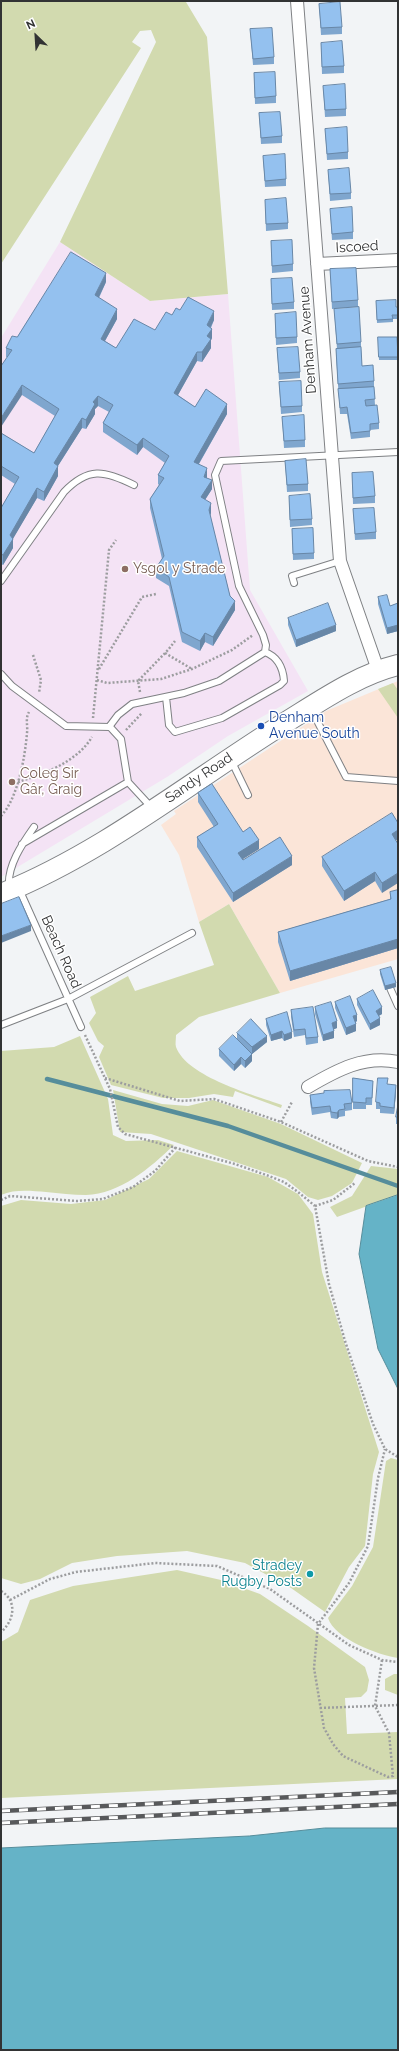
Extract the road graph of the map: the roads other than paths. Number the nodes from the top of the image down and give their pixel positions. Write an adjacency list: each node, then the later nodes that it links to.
1 (297, 1): 3 (street, Denham Avenue)
2 (398, 260): 3 (street, Iscoed)
3 (317, 264): 5 (street, Denham Avenue)
4 (398, 452): 5 (lane)
5 (332, 454): 7 (street, Denham Avenue); 10 (lane)
6 (134, 485): 8 (lane)
7 (340, 561): 9 (lane); 12 (street, Denham Avenue)
8 (1, 581)
9 (294, 583)
10 (265, 652): 14 (lane); 14 (lane)
11 (398, 665): 12 (main road, Sandy Road)
12 (378, 670): 15 (main road, Sandy Road)
13 (1, 674): 16 (lane)
14 (166, 697): 16 (lane)
15 (310, 708): 17 (main road, Sandy Road); 18 (lane)
16 (109, 727): 19 (lane)
17 (230, 757): 20 (lane); 21 (main road, Sandy Road)
18 (398, 781)
19 (128, 782): 21 (lane); 23 (lane)
20 (248, 794)
21 (153, 810): 24 (main road, Sandy Road)
22 (34, 827): 23 (lane)
23 (22, 844): 24 (lane)
24 (9, 891): 27 (lane, Beach Road)
25 (192, 933): 27 (lane)
26 (390, 988): 28 (lane)
27 (68, 999): 29 (lane); 30 (lane, Beach Road)
28 (398, 1006)
29 (1, 1025)
30 (82, 1027)
31 (398, 1062): 32 (street)
32 (308, 1087)

